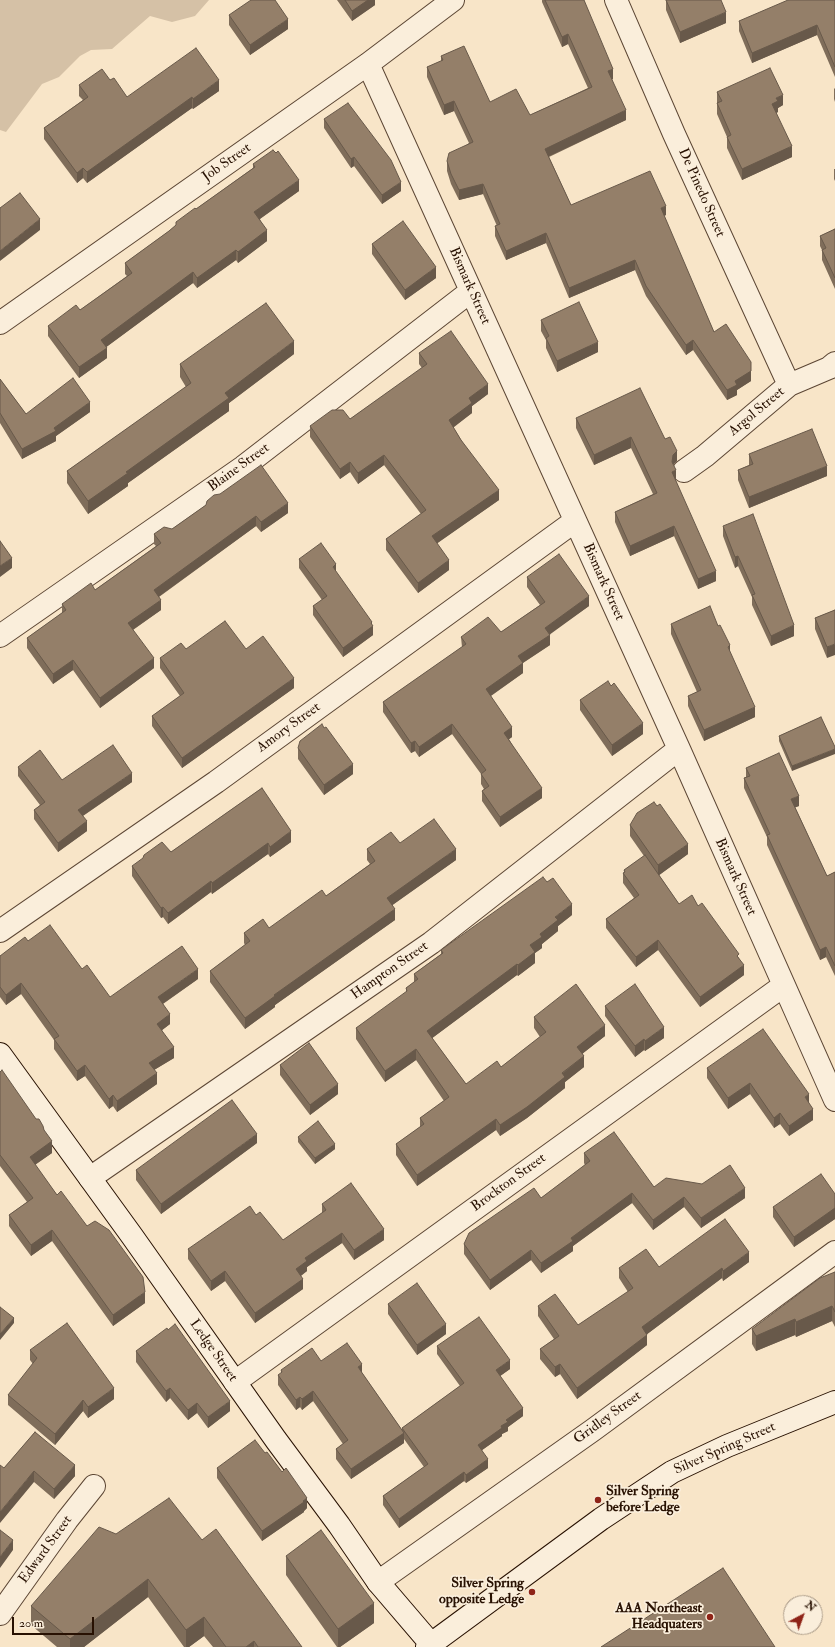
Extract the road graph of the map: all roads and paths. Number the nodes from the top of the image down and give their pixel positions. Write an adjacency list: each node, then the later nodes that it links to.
1 (453, 0): 3 (street, Job Street)
2 (616, 0): 7 (street, De Pinedo Street)
3 (368, 64): 4 (street, Bismark Street); 5 (street, Job Street)
4 (470, 291): 9 (street, Bismark Street); 10 (street, Blaine Street)
5 (0, 323)
6 (833, 371): 7 (street, Argol Street)
7 (789, 385): 8 (street, Argol Street)
8 (684, 471)
9 (575, 521): 11 (street, Bismark Street); 12 (street, Amory Street)
10 (0, 636)
11 (679, 749): 13 (street, Bismark Street); 16 (street, Hampton Street)
12 (0, 931)
13 (783, 986): 15 (street, Bismark Street); 18 (street, Brockton Street)
14 (0, 1054): 16 (street, Ledge Street)
15 (835, 1100)
16 (90, 1178): 18 (street, Ledge Street)
17 (835, 1252): 21 (street, Gridley Street)
18 (235, 1382): 21 (street, Ledge Street)
19 (835, 1402): 23 (street, Silver Spring Street)
20 (94, 1486): 22 (street, Edward Street)
21 (378, 1582): 23 (street, Ledge Street)
22 (0, 1614)
23 (429, 1645)

